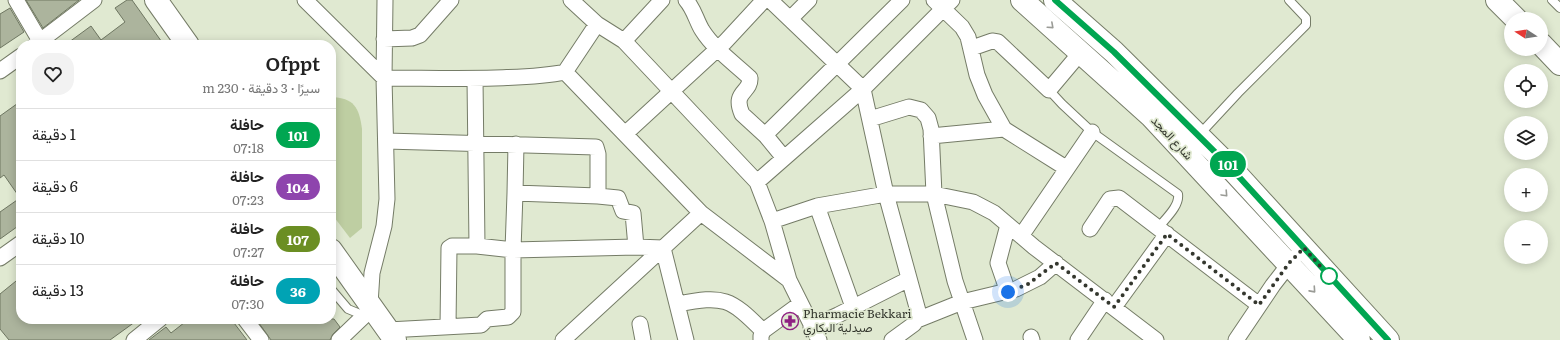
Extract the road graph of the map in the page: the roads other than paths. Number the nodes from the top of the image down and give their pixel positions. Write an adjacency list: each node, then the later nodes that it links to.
1 (16, 0): 26 (street)
2 (94, 0): 27 (street)
3 (156, 0): 28 (main road)
4 (305, 0): 39 (street)
5 (385, 0): 25 (street)
6 (451, 0): 25 (street)
7 (571, 0): 24 (street)
8 (662, 0): 20 (street)
9 (686, 0): 31 (street)
10 (764, 0): 31 (street)
11 (770, 0): 23 (street)
12 (809, 0): 23 (street)
13 (902, 0): 35 (street)
14 (1022, 0): 33 (main road, شارع المجد, one-way to 33)
15 (1055, 0): 48 (main road, شارع المجد)
16 (1289, 0): 48 (lane)
17 (1497, 0): 22 (main road)
18 (1552, 0): 21 (lane)
19 (943, 3): 30 (street); 41 (street)
20 (650, 7): 29 (street)
21 (1560, 8)
22 (1509, 12)
23 (790, 19): 35 (street)
24 (597, 24): 29 (street); 38 (street)
25 (384, 39): 39 (street)
26 (36, 40)
27 (42, 40)
28 (184, 40)
29 (624, 41): 43 (street)
30 (972, 48): 42 (street); 45 (street)
31 (718, 49): 43 (street); 49 (street)
32 (1548, 51): 36 (main road)
33 (1081, 52): 42 (street); 73 (main road, شارع المجد, one-way to 73)
34 (16, 60): 37 (street)
35 (836, 64): 41 (street); 49 (street)
36 (1560, 64)
37 (0, 71)
38 (565, 72): 40 (street); 47 (street)
39 (384, 78): 40 (street); 51 (street)
40 (475, 79): 52 (street)
41 (863, 89): 44 (street); 54 (street)
42 (1049, 90): 46 (lane)
43 (672, 92): 47 (street); 56 (street)
44 (870, 119): 50 (street); 58 (street)
45 (1004, 129): 50 (street); 55 (street)
46 (1092, 132): 55 (street); 66 (lane)
47 (625, 134): 62 (street)
48 (1198, 135): 73 (main road, شارع المجد)
49 (766, 136): 54 (street)
50 (931, 136): 59 (street)
51 (386, 140): 52 (street); 88 (street)
52 (476, 143): 53 (street); 68 (street)
53 (516, 144): 57 (street); 60 (street)
54 (784, 158): 56 (street)
55 (1066, 168): 67 (street)
56 (757, 182): 63 (street)
57 (514, 193): 60 (street); 72 (street)
58 (886, 194): 59 (street); 61 (street); 77 (street)
59 (934, 194): 64 (street); 81 (street)
60 (598, 196): 70 (street)
61 (817, 206): 63 (street); 86 (street)
62 (701, 213): 71 (street); 78 (street)
63 (772, 221): 78 (street)
64 (1008, 224): 67 (street); 79 (street)
65 (1090, 229): 66 (street)
66 (1162, 231): 84 (street); 85 (street)
67 (1021, 236): 76 (street)
68 (477, 246): 72 (street); 92 (street)
69 (16, 247): 75 (street)
70 (636, 247): 71 (street); 72 (street)
71 (664, 248): 82 (street); 99 (street)
72 (513, 250): 92 (street)
73 (1297, 255): 85 (street); 107 (main road, شارع المجد, one-way to 107); 108 (main road, شارع المجد)
74 (336, 257): 88 (main road)
75 (0, 258)
76 (1056, 263): 79 (street); 84 (street)
77 (909, 279): 86 (street); 87 (street)
78 (789, 280): 83 (street)
79 (1008, 292): 81 (street)
80 (336, 295): 88 (lane)
81 (962, 302): 87 (street); 103 (street)
82 (678, 304): 94 (street); 101 (street)
83 (800, 304): 93 (street); 94 (street)
84 (1109, 304): 104 (street); 105 (street)
85 (1259, 305): 106 (street)
86 (854, 307): 93 (street)
87 (917, 320): 95 (street)
88 (379, 321): 92 (street); 98 (street)
89 (154, 324): 96 (street)
90 (249, 324): 97 (street)
91 (640, 324): 100 (street)
92 (448, 327)
93 (811, 327): 102 (street)
94 (762, 336)
95 (902, 337)
96 (134, 340)
97 (262, 340)
98 (339, 340)
99 (563, 340)
100 (643, 340)
101 (686, 340)
102 (819, 340)
103 (976, 340)
104 (1078, 340)
105 (1156, 340)
106 (1236, 340)
107 (1359, 340)
108 (1388, 340)

